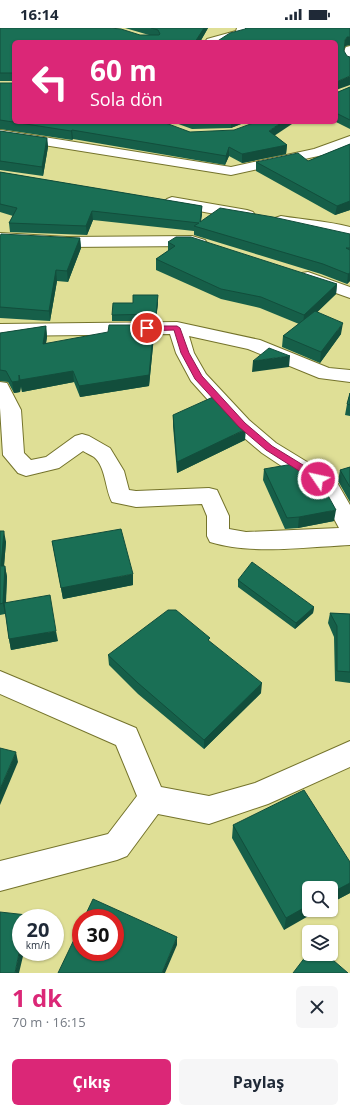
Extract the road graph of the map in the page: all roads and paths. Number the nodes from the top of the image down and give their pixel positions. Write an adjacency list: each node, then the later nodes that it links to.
1 (243, 28): 2 (street)
2 (217, 40)
3 (350, 50): 4 (street)
4 (350, 60)
5 (0, 134): 6 (street)
6 (350, 140)
7 (157, 200): 8 (street)
8 (350, 232)
9 (0, 238): 10 (street)
10 (214, 248)
11 (293, 272): 12 (street)
12 (350, 293)
13 (177, 328): 14 (street); 15 (street); 17 (street)
14 (0, 330)
15 (350, 376)
16 (0, 388): 18 (street)
17 (350, 528)
18 (350, 536)
19 (0, 682): 21 (street)
20 (350, 754): 21 (street)
21 (152, 799): 22 (street)
22 (0, 876)

